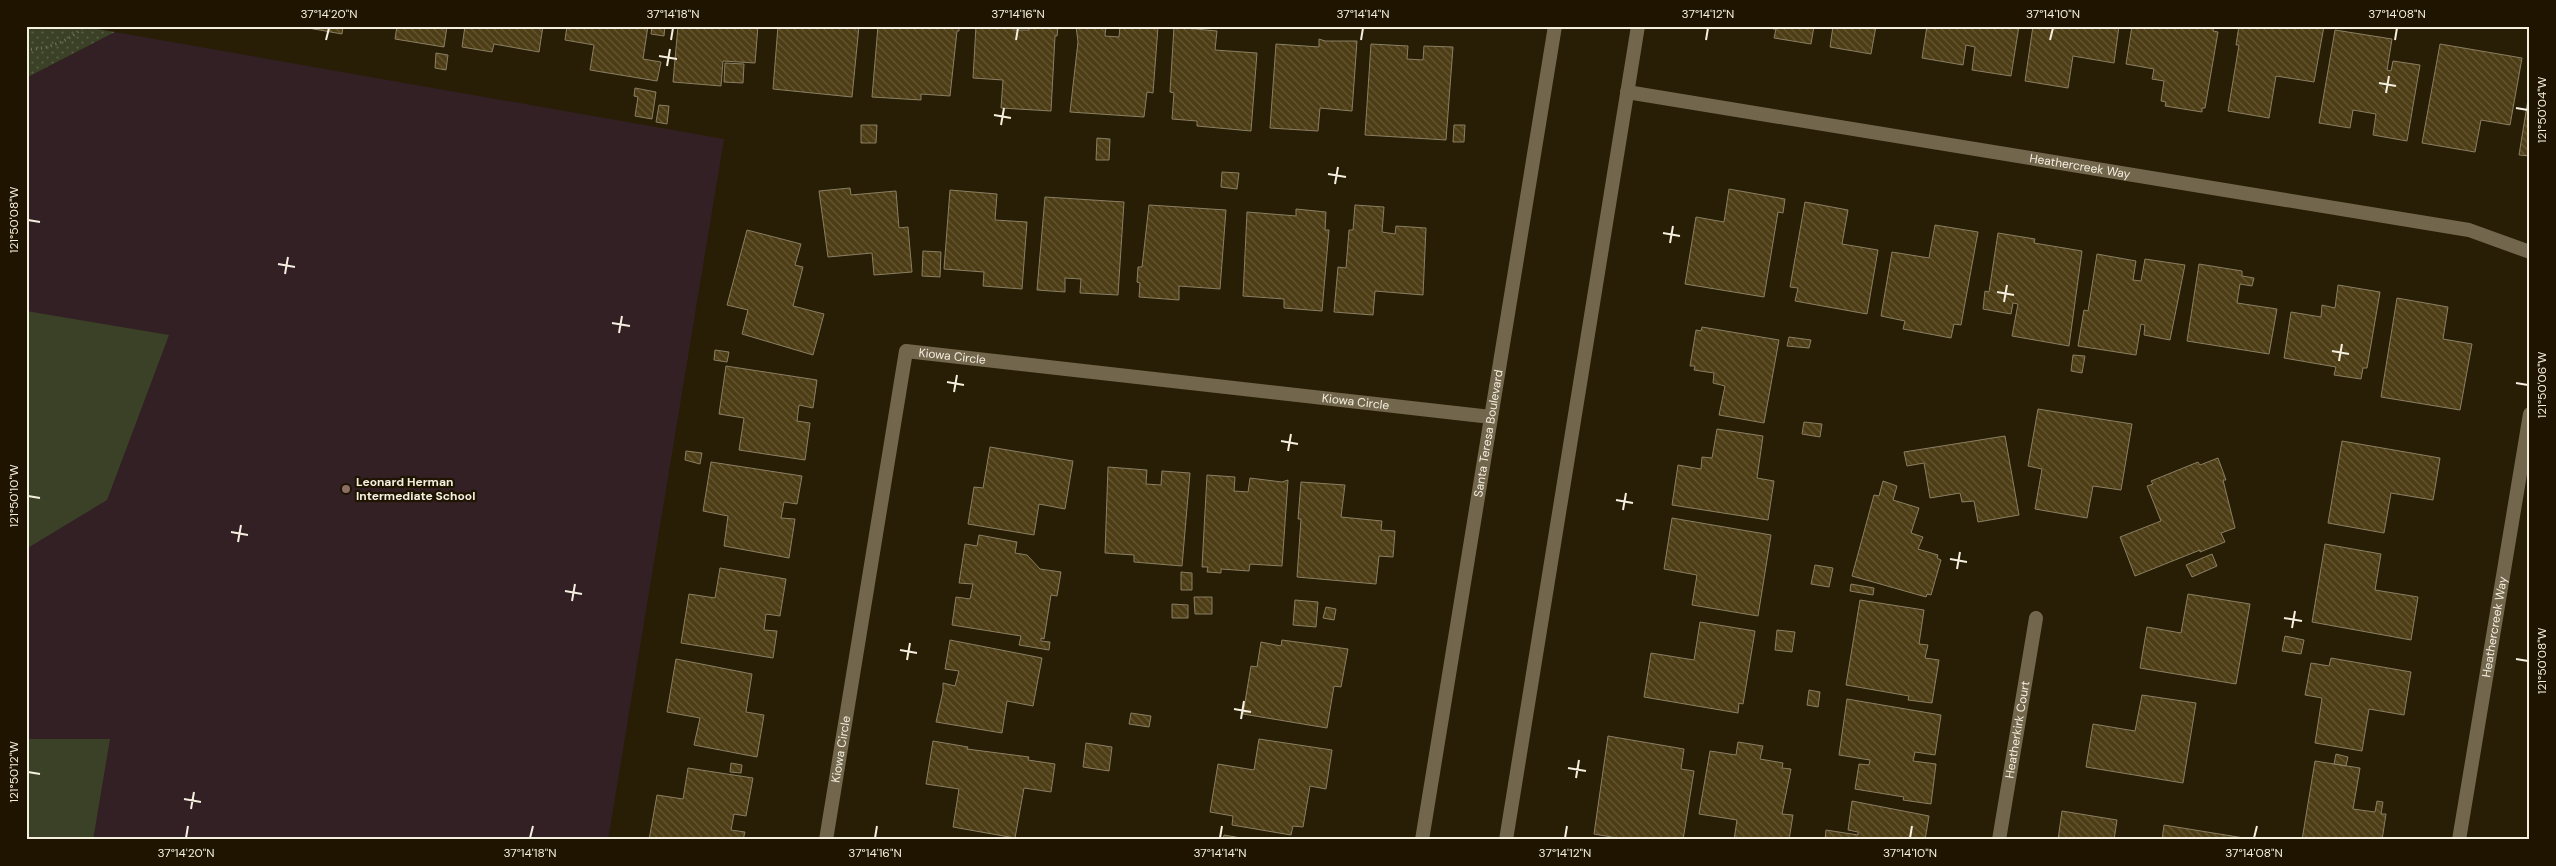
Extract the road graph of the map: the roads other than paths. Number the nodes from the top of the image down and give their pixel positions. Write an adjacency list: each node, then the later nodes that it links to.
1 (1555, 26): 6 (street, Santa Teresa Boulevard)
2 (1638, 26): 3 (street)
3 (1627, 92): 4 (street, Heathercreek Way); 10 (street)
4 (2530, 252)
5 (2530, 414): 12 (street, Heathercreek Way)
6 (1490, 417): 8 (street, Kiowa Circle); 9 (street, Santa Teresa Boulevard)
7 (2036, 618): 11 (street, Heatherkirk Court)
8 (826, 840)
9 (1422, 840)
10 (1506, 840)
11 (1999, 840)
12 (2459, 840)

